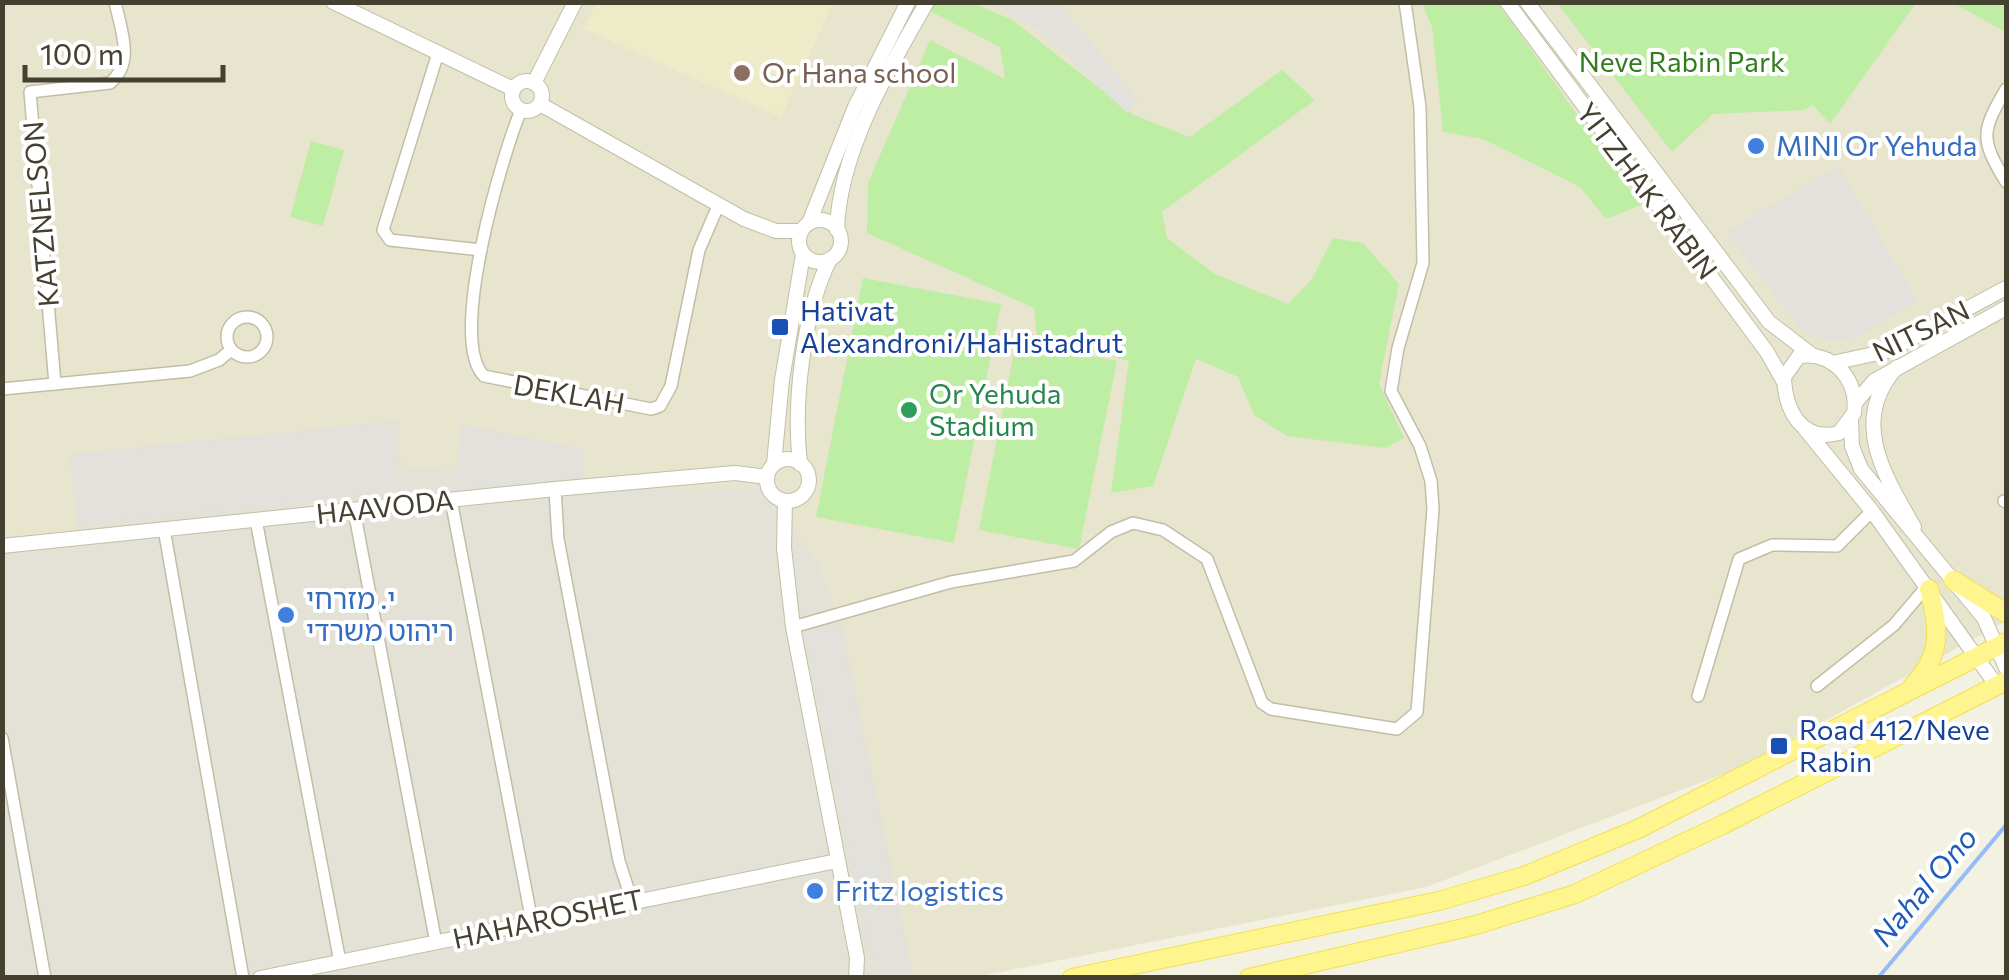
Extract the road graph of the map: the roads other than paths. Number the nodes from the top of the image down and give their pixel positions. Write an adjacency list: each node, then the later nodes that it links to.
1 (116, 2): 30 (street, KATZNELSON)
2 (333, 2): 9 (street)
3 (574, 2): 10 (street)
4 (908, 2): 18 (street)
5 (927, 2): 19 (street)
6 (1405, 2): 49 (street)
7 (1507, 2): 29 (street, YITZHAK RABIN)
8 (1528, 2): 26 (street, YITZHAK RABIN)
9 (438, 52): 11 (street); 20 (street)
10 (534, 82): 11 (street); 13 (street)
11 (514, 89): 14 (street)
12 (2006, 89): 15 (street)
13 (540, 104): 14 (street); 16 (street)
14 (522, 110): 20 (street, DEKLAH)
15 (2006, 182)
16 (718, 206): 17 (street); 20 (street, DEKLAH)
17 (744, 219): 18 (street); 21 (street)
18 (805, 227): 19 (street); 21 (street)
19 (837, 230): 22 (street)
20 (481, 250)
21 (802, 251): 22 (street); 36 (street)
22 (830, 259): 35 (street)
23 (2006, 288): 27 (street, NITSAN)
24 (2006, 308): 28 (street, NITSAN)
25 (231, 350): 30 (street)
26 (1812, 355): 27 (street); 29 (street)
27 (1832, 363): 32 (street)
28 (1897, 367): 32 (street, NITSAN); 45 (street)
29 (1784, 382): 34 (street)
30 (56, 384): 31 (street)
31 (2, 388)
32 (1856, 402): 33 (street)
33 (1851, 421): 34 (street); 45 (street)
34 (1805, 429): 41 (street)
35 (800, 464): 36 (street); 39 (street)
36 (771, 471): 37 (street, HAAVODA); 39 (street)
37 (554, 489): 38 (street, HAAVODA); 59 (street)
38 (451, 500): 40 (street, HAAVODA); 60 (street)
39 (786, 501): 49 (street)
40 (354, 510): 42 (street, HAAVODA); 61 (street)
41 (1872, 512): 47 (street); 55 (street)
42 (256, 520): 43 (street, HAAVODA); 63 (street)
43 (164, 529): 44 (street, HAAVODA); 65 (street)
44 (2, 546)
45 (1929, 554): 46 (street)
46 (1953, 580): 48 (main road); 50 (street)
47 (1928, 588): 51 (street); 54 (street); 56 (main road)
48 (2006, 613)
49 (792, 627): 58 (street)
50 (2003, 644): 51 (main road); 52 (street)
51 (1977, 657): 53 (street); 56 (main road)
52 (2006, 668)
53 (2002, 683): 70 (main road)
54 (1817, 686)
55 (1698, 696)
56 (1900, 698): 69 (main road)
57 (2, 738): 64 (street)
58 (837, 861): 59 (street, HAHAROSHET); 62 (street)
59 (632, 901): 60 (street, HAHAROSHET)
60 (532, 922): 61 (street, HAHAROSHET)
61 (436, 943): 63 (street, HAHAROSHET)
62 (857, 958): 67 (street); 68 (street)
63 (340, 962): 66 (street, HAHAROSHET)
64 (45, 978)
65 (242, 978)
66 (260, 978)
67 (856, 978)
68 (869, 978)
69 (1072, 978)
70 (1250, 978)

